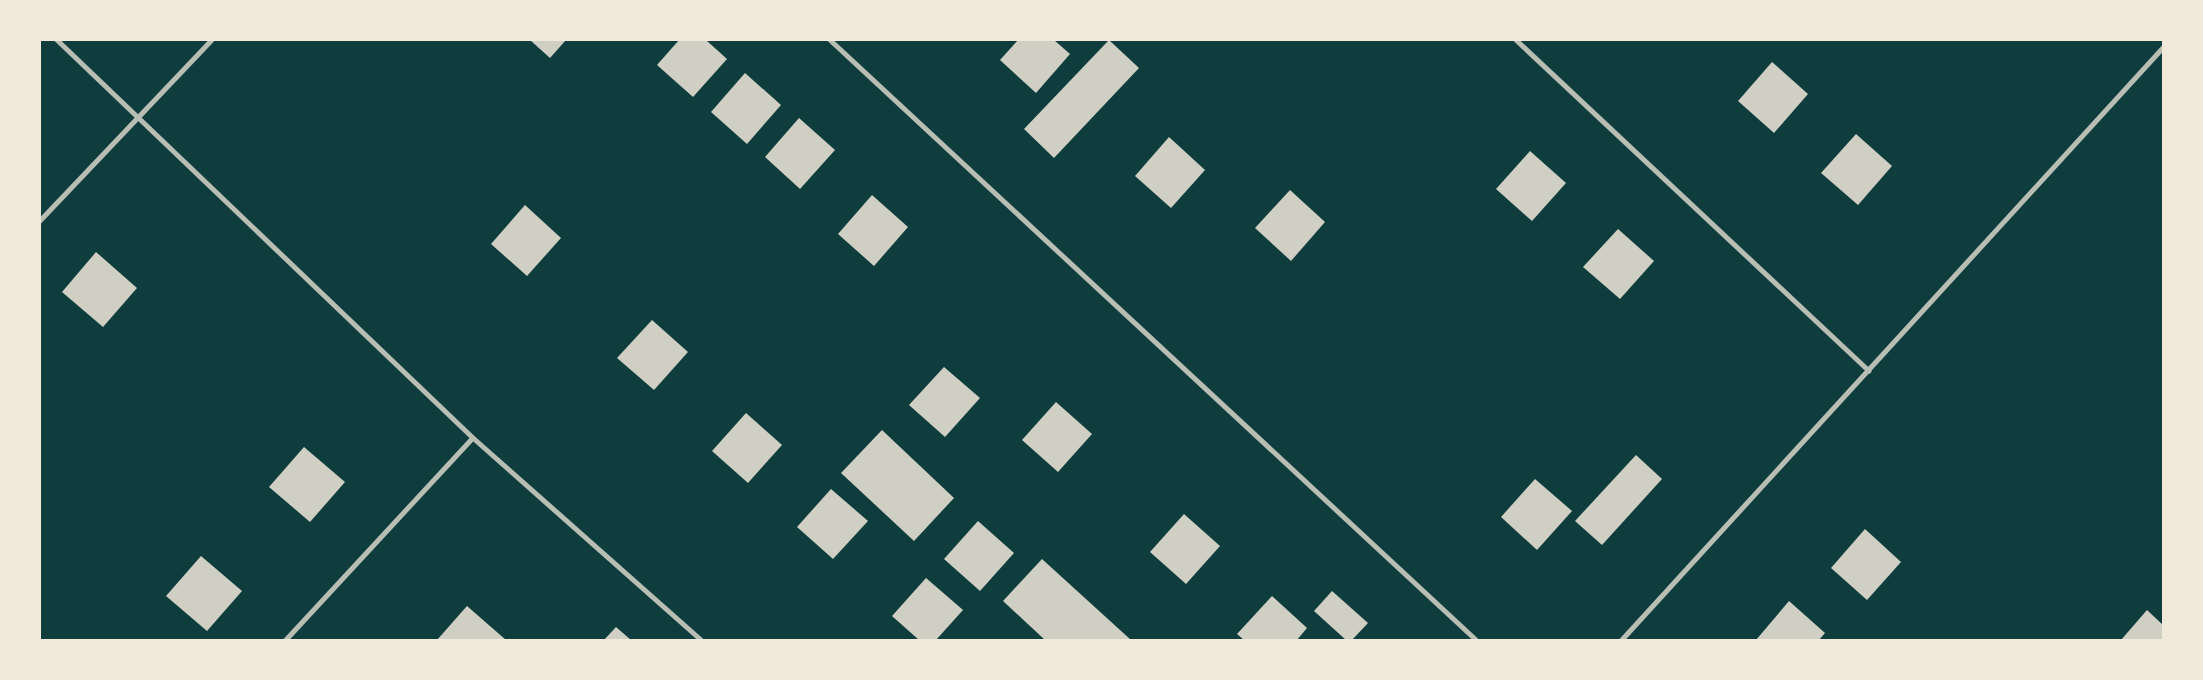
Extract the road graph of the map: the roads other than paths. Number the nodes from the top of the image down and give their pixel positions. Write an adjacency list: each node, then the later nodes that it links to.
1 (57, 40): 6 (street)
2 (212, 40): 6 (street)
3 (830, 40): 12 (street)
4 (1516, 40): 8 (street)
5 (2163, 48): 8 (street)
6 (140, 118): 7 (street); 9 (street)
7 (40, 220)
8 (1869, 371): 13 (street)
9 (473, 438): 10 (street); 11 (street)
10 (286, 640)
11 (701, 640)
12 (1476, 640)
13 (1622, 640)

